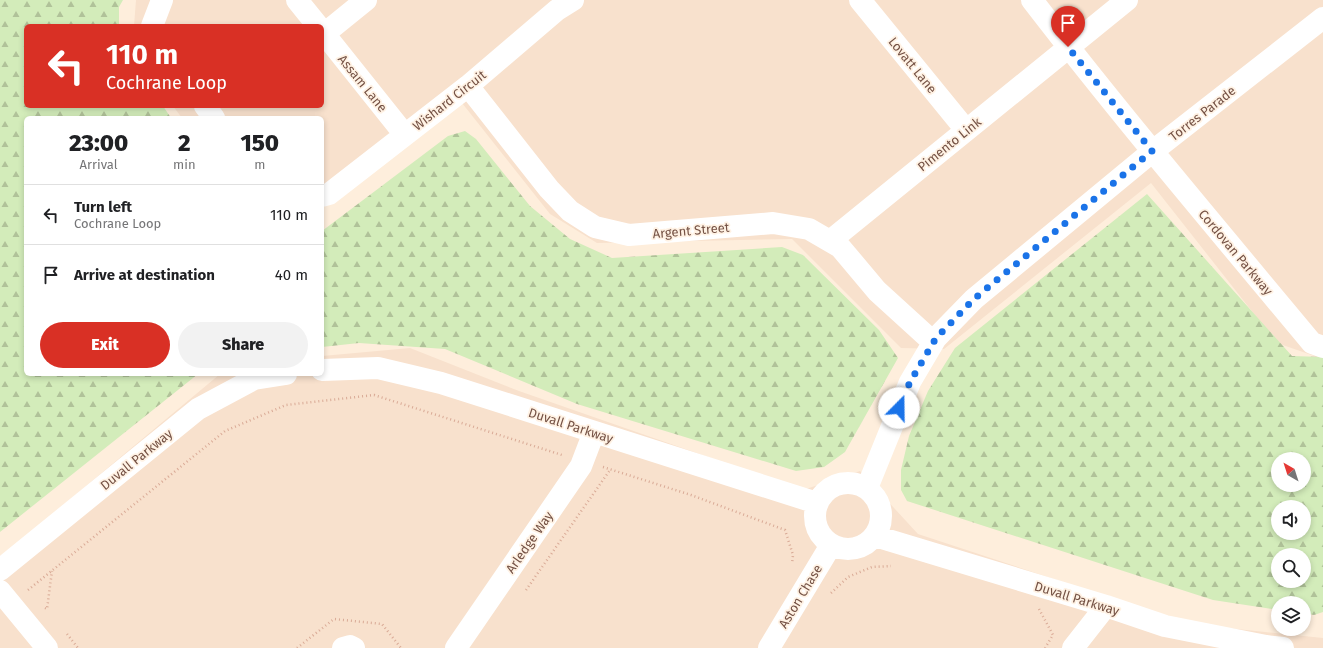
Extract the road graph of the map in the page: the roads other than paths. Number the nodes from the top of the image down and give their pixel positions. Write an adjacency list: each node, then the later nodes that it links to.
1 (162, 0): 9 (street)
2 (297, 0): 10 (street, Assam Lane)
3 (366, 0): 11 (street)
4 (573, 0): 14 (street, Wishard Circuit)
5 (860, 0): 15 (street, Lovatt Lane)
6 (1032, 0): 13 (street, Cordovan Parkway)
7 (1127, 0): 13 (street, Pimento Link)
8 (1323, 18): 17 (street, Torres Parade)
9 (153, 24)
10 (316, 24)
11 (324, 29)
12 (324, 35): 16 (street, Assam Lane)
13 (1068, 47): 15 (street, Pimento Link); 17 (street, Cordovan Parkway)
14 (468, 86): 16 (street, Wishard Circuit); 19 (street, Argent Street)
15 (966, 130): 19 (street, Pimento Link)
16 (405, 135): 18 (street, Wishard Circuit)
17 (1152, 151): 20 (street, Torres Parade); 21 (street, Cordovan Parkway)
18 (324, 195)
19 (830, 241): 20 (street, Argent Street)
20 (933, 342): 25 (street, Torres Parade)
21 (1323, 348)
22 (324, 370): 24 (street, Duvall Parkway)
23 (273, 376): 29 (street, Duvall Parkway)
24 (594, 432): 26 (street, Duvall Parkway); 35 (street, Arledge Way)
25 (867, 488): 26 (street); 27 (street)
26 (817, 503): 28 (street)
27 (875, 536): 28 (street); 31 (street, Duvall Parkway)
28 (831, 545): 36 (street, Aston Chase)
29 (0, 570)
30 (6, 597): 32 (street)
31 (1106, 606): 37 (street); 38 (street, Duvall Parkway)
32 (47, 648)
33 (342, 648): 34 (street)
34 (354, 648)
35 (456, 648)
36 (769, 648)
37 (1073, 648)
38 (1283, 648)

